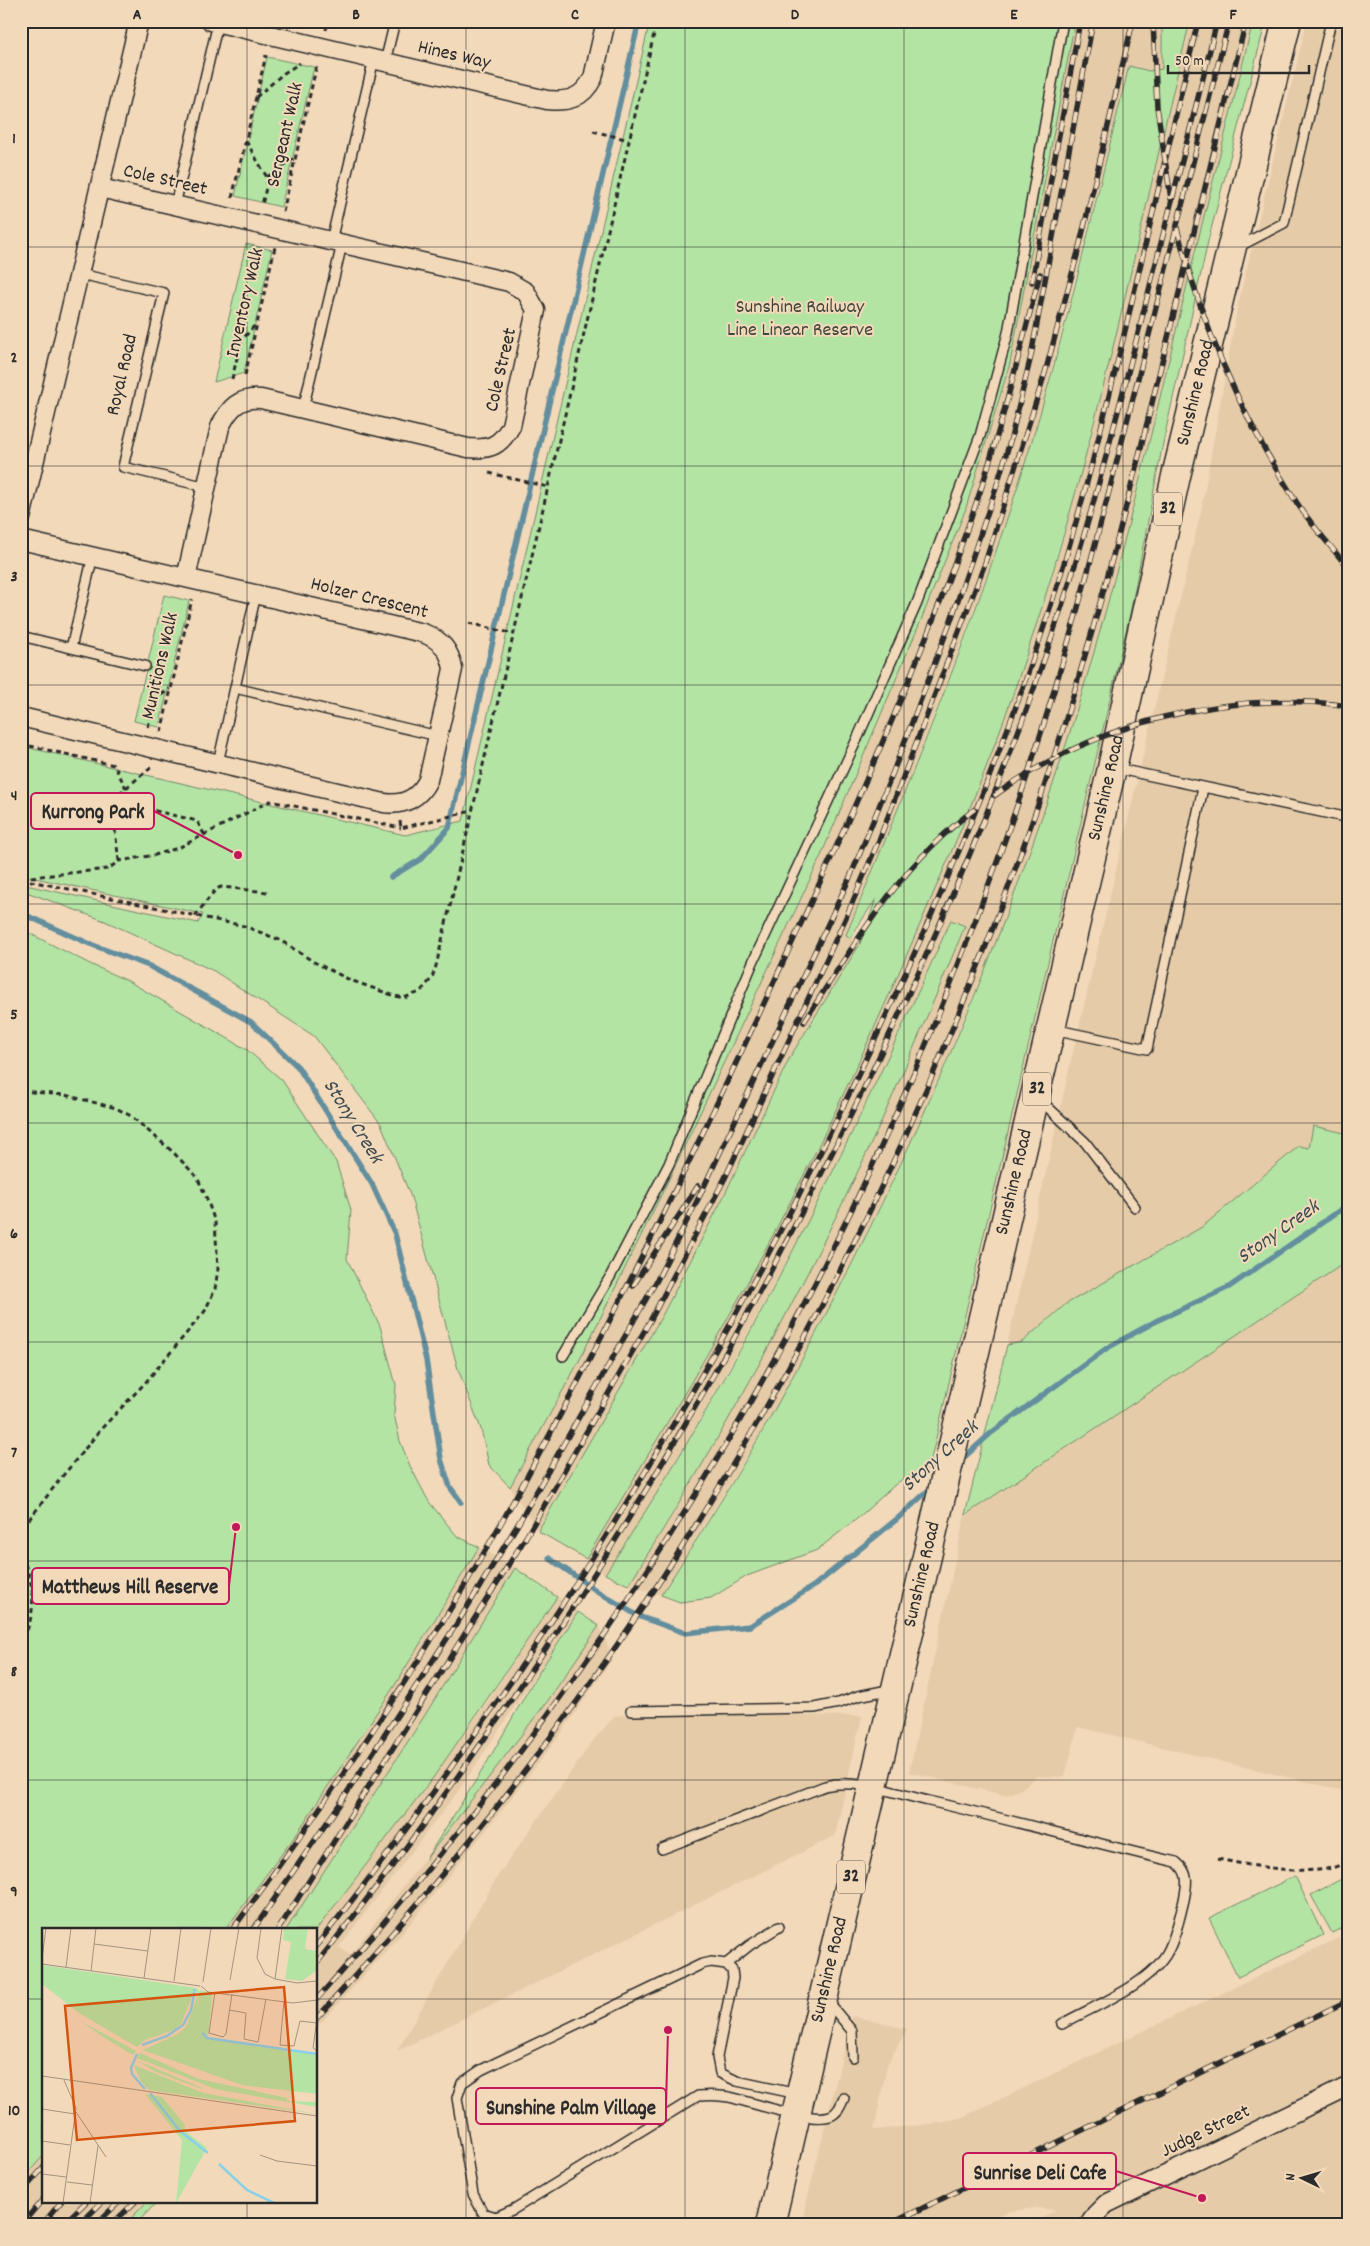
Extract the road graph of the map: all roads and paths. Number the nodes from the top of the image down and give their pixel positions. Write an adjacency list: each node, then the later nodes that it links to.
1 (139, 21): 18 (street)
2 (395, 21): 10 (lane)
3 (606, 21): 10 (street, Hines Way)
4 (1063, 21): 72 (lane)
5 (1287, 21): 25 (main road, Sunshine Road / 32)
6 (1331, 21): 25 (lane)
7 (215, 22): 10 (street, Hines Way); 20 (lane)
8 (266, 55): 12 (path)
9 (319, 57): 16 (path, Sergeant Walk)
10 (379, 61): 24 (lane)
11 (300, 63): 12 (path)
12 (256, 98): 15 (path)
13 (593, 131): 14 (path)
14 (629, 140)
15 (246, 141): 17 (path); 19 (path)
16 (296, 158): 17 (path); 22 (path, Sergeant Walk)
17 (267, 177): 21 (path)
18 (100, 188): 20 (street, Cole Street); 26 (street)
19 (232, 198)
20 (175, 205): 24 (street, Cole Street)
21 (262, 205)
22 (281, 220)
23 (277, 239): 27 (path, Inventory Walk)
24 (336, 243): 30 (lane); 30 (street, Cole Street)
25 (1229, 252): 55 (main road, Sunshine Road / 32)
26 (80, 274): 32 (lane, Royal Road); 34 (street)
27 (257, 323): 28 (path, Inventory Walk); 29 (path)
28 (245, 375)
29 (232, 379)
30 (303, 409): 32 (street, Cole Street)
31 (489, 473): 33 (path)
32 (206, 487): 37 (street, Cole Street)
33 (548, 487)
34 (21, 518)
35 (21, 540): 36 (street, Holzer Crescent)
36 (93, 556): 37 (street, Holzer Crescent); 43 (lane)
37 (186, 578): 38 (street, Holzer Crescent)
38 (256, 594): 46 (lane); 50 (street, Holzer Crescent)
39 (192, 599): 45 (path, Munitions Walk)
40 (469, 623): 41 (path)
41 (514, 634)
42 (21, 636): 43 (lane)
43 (71, 648): 44 (lane)
44 (144, 670): 47 (path)
45 (171, 688): 47 (path); 51 (path, Munitions Walk)
46 (235, 688): 50 (lane); 53 (lane)
47 (164, 694): 49 (path)
48 (21, 717): 53 (street, Holzer Crescent)
49 (148, 727)
50 (438, 736): 53 (street, Holzer Crescent)
51 (159, 740)
52 (21, 744): 56 (path)
53 (218, 763)
54 (153, 768): 56 (path)
55 (1112, 768): 57 (lane); 68 (main road, Sunshine Road / 32)
56 (126, 788): 58 (path)
57 (1203, 788): 61 (lane); 68 (lane)
58 (111, 800): 63 (path); 64 (path)
59 (472, 811): 62 (path)
60 (400, 815): 62 (path)
61 (1349, 818)
62 (400, 828): 63 (path)
63 (204, 834): 64 (path)
64 (120, 861): 65 (path)
65 (21, 878)
66 (268, 892): 67 (path)
67 (195, 916)
68 (1050, 1028): 70 (main road, Sunshine Road / 32)
69 (21, 1092): 73 (path)
70 (1035, 1096): 71 (lane); 76 (main road, Sunshine Road / 32)
71 (1135, 1207)
72 (563, 1356)
73 (21, 1530)
74 (21, 1556): 75 (path)
75 (21, 1643)
76 (896, 1689): 77 (lane); 78 (main road, Sunshine Road / 32)
77 (631, 1711)
78 (872, 1788): 79 (lane); 84 (main road, Sunshine Road / 32); 85 (lane)
79 (662, 1849)
80 (1218, 1859): 81 (path)
81 (1349, 1861)
82 (779, 1927): 83 (lane)
83 (726, 1964): 89 (lane); 90 (lane)
84 (823, 1996): 86 (lane); 89 (main road, Sunshine Road / 32)
85 (1062, 2024)
86 (853, 2057)
87 (1349, 2086): 93 (street, Judge Street)
88 (844, 2098): 89 (lane)
89 (798, 2104): 90 (lane); 92 (main road, Sunshine Road / 32)
90 (483, 2213): 91 (lane)
91 (488, 2225)
92 (770, 2225)
93 (1089, 2225)

